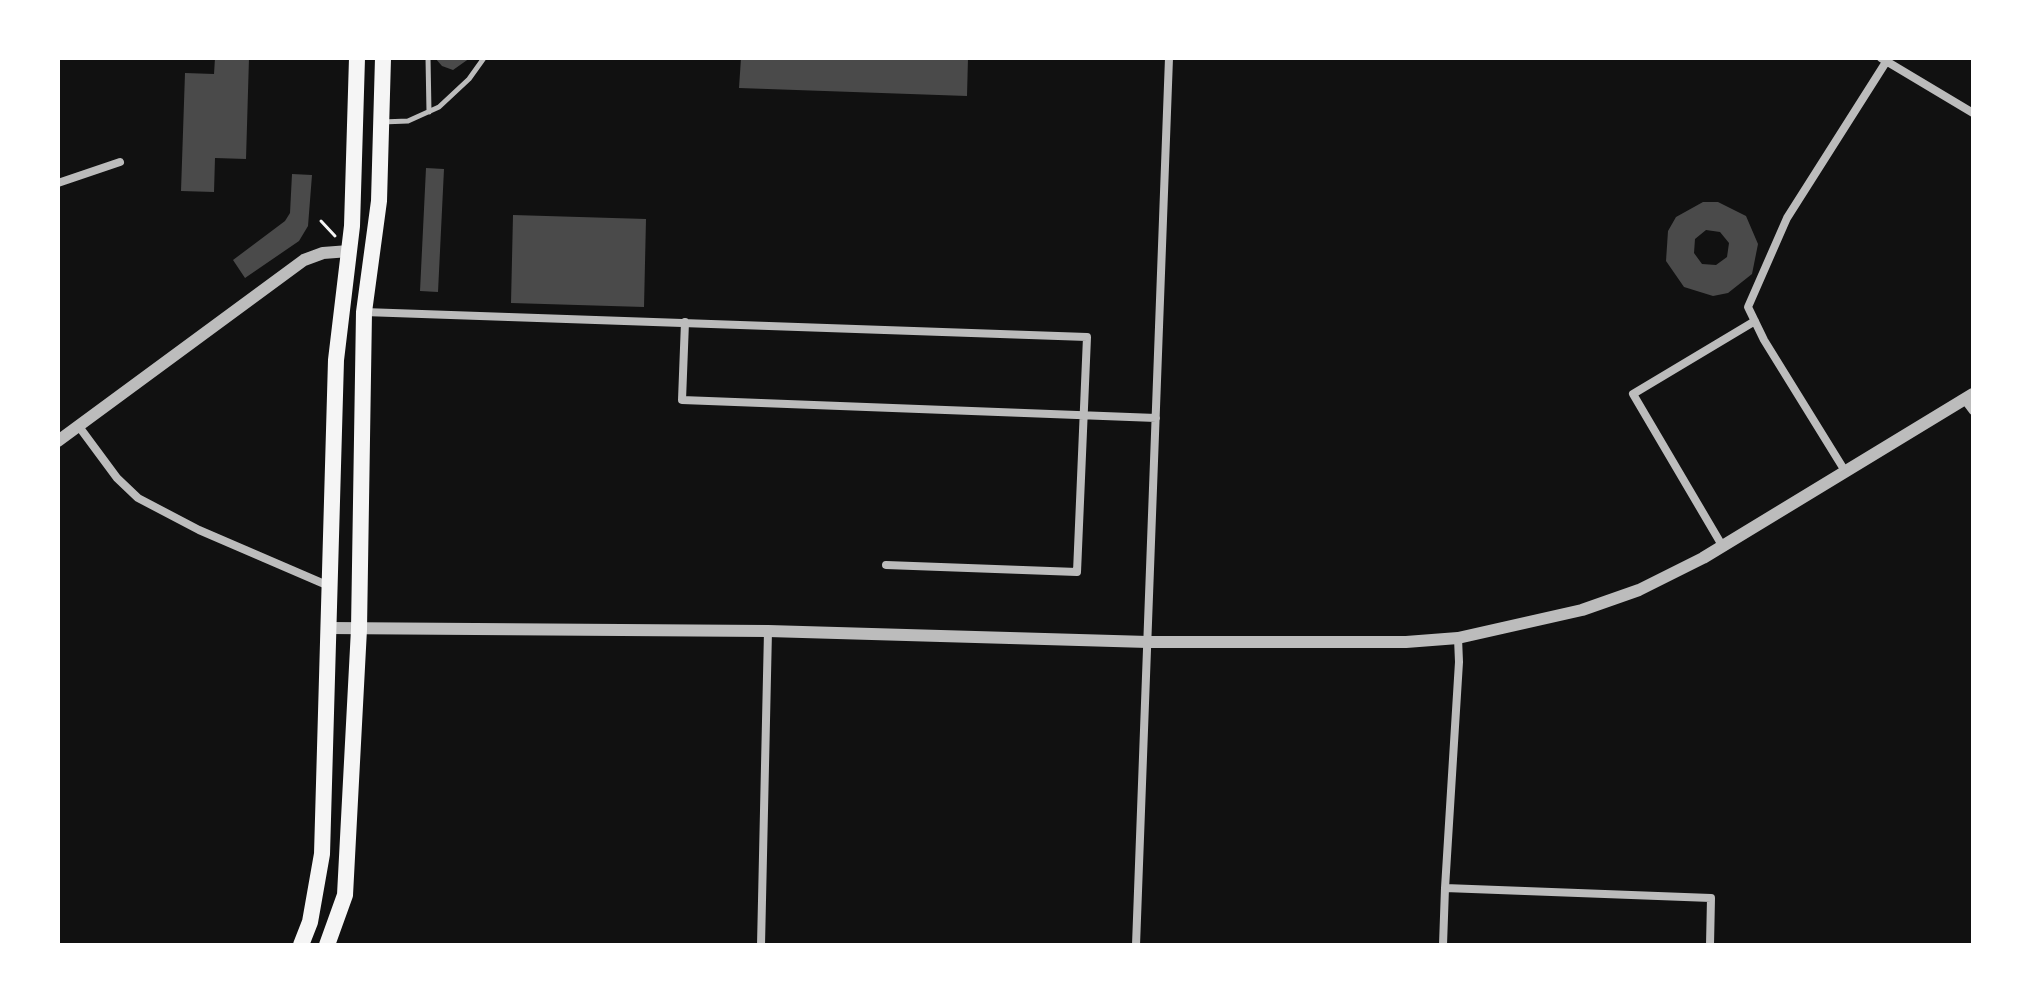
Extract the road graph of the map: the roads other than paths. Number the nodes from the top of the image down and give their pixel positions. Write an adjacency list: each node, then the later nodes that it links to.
1 (357, 58): 12 (main road)
2 (383, 58): 9 (main road)
3 (428, 58): 7 (lane)
4 (484, 58): 7 (lane)
5 (1169, 58): 19 (street)
6 (1884, 60): 8 (street); 14 (street)
7 (429, 112): 9 (lane)
8 (1973, 113)
9 (381, 122): 13 (main road)
10 (120, 162): 11 (street)
11 (58, 183)
12 (349, 251): 20 (street); 25 (main road)
13 (364, 312): 15 (street); 27 (main road)
14 (1755, 321): 22 (street); 23 (street)
15 (685, 322): 18 (street); 18 (street)
16 (1969, 396): 17 (street); 22 (street)
17 (1973, 411)
18 (1084, 415): 19 (street); 24 (street)
19 (1156, 418): 30 (street)
20 (80, 428): 21 (street); 25 (street)
21 (58, 441)
22 (1845, 471): 23 (street)
23 (1723, 547): 29 (street)
24 (886, 565)
25 (329, 586): 26 (main road)
26 (328, 628): 27 (street); 32 (main road)
27 (359, 629): 28 (street); 33 (main road)
28 (768, 631): 30 (street); 34 (street)
29 (1458, 638): 30 (street); 31 (street)
30 (1148, 642): 35 (street)
31 (1445, 888): 36 (street); 37 (street)
32 (301, 945)
33 (327, 945)
34 (761, 945)
35 (1136, 945)
36 (1443, 945)
37 (1710, 945)

